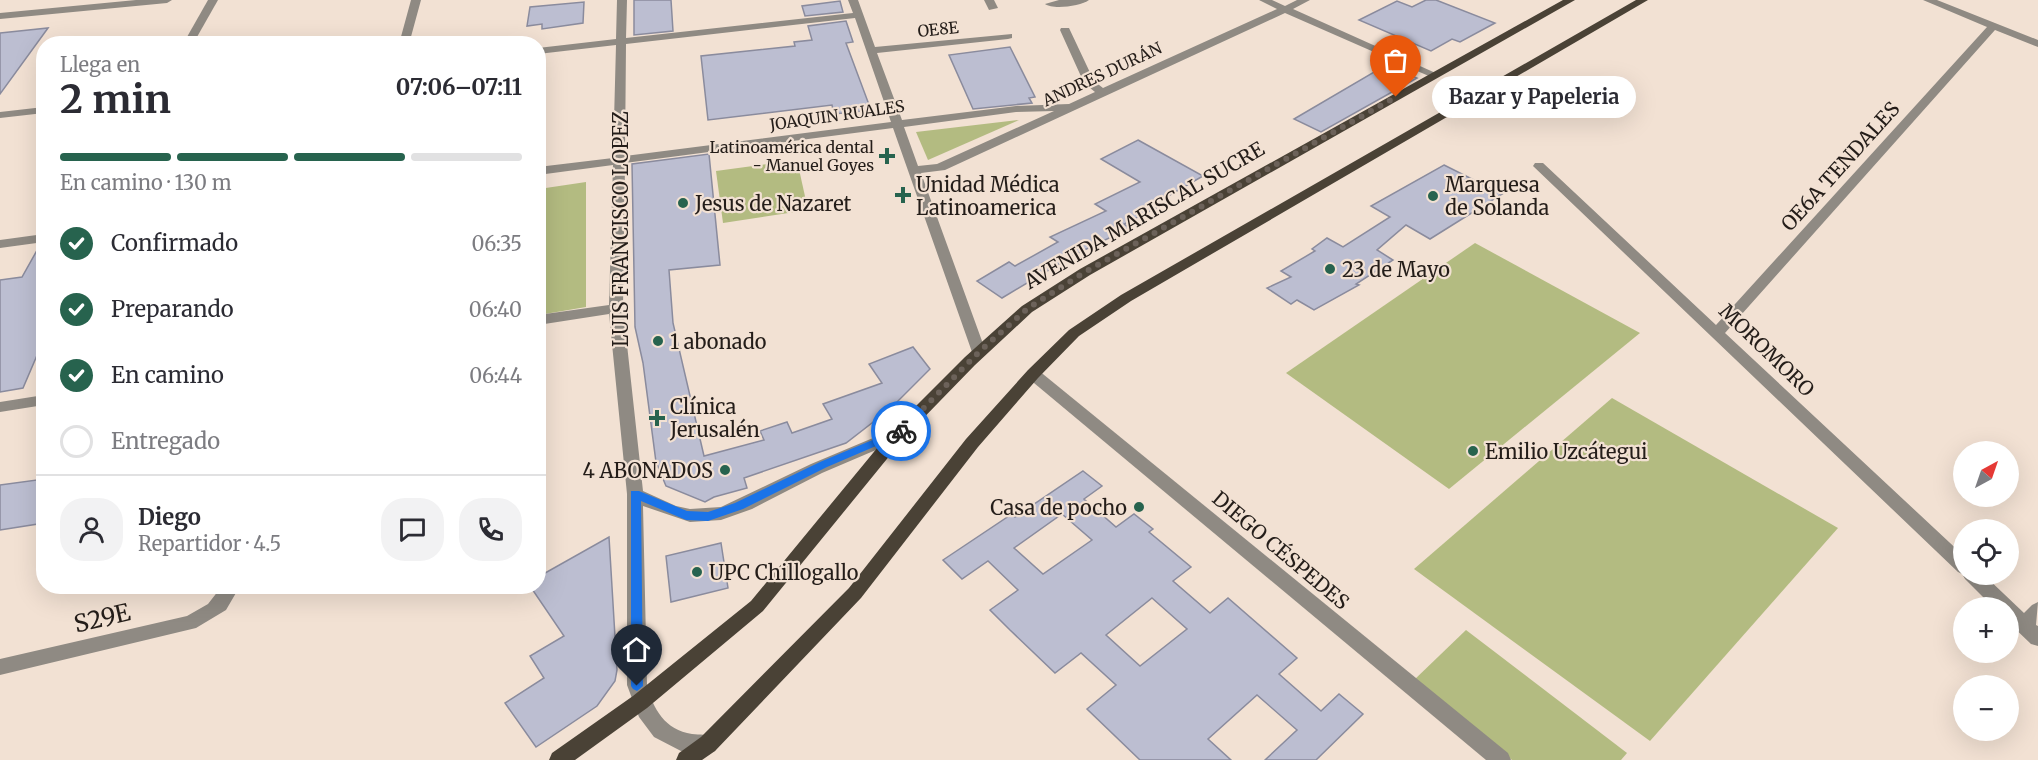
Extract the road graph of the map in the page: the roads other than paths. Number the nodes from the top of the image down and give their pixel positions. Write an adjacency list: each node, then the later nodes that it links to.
1 (167, 0): 15 (street)
2 (213, 0): 18 (street)
3 (416, 0): 19 (street)
4 (622, 0): 21 (street, LUIS FRANCISCO LOPEZ)
5 (853, 0): 14 (street)
6 (1084, 0): 12 (street)
7 (1264, 0): 13 (street)
8 (1305, 0): 13 (street, ANDRES DURÁN)
9 (1570, 0): 25 (main road, AVENIDA MARISCAL SUCRE)
10 (1643, 0): 41 (main road)
11 (1928, 0): 16 (street)
12 (1050, 4)
13 (1284, 9): 25 (street); 26 (street, ANDRES DURÁN)
14 (858, 15): 21 (street); 24 (street)
15 (0, 16)
16 (1993, 26): 22 (street); 39 (street, OE6A TENDALES)
17 (1065, 30): 26 (street)
18 (193, 36)
19 (406, 36)
20 (1008, 36): 24 (street, OE8E)
21 (621, 40): 23 (street); 31 (street, LUIS FRANCISCO LOPEZ)
22 (2038, 44)
23 (546, 50)
24 (871, 51): 30 (street)
25 (1435, 75): 40 (main road, AVENIDA MARISCAL SUCRE)
26 (1101, 92): 27 (street, ANDRES DURÁN)
27 (1068, 107): 30 (street, JOAQUIN RUALES); 33 (street, ANDRES DURÁN)
28 (36, 111): 29 (street)
29 (0, 115)
30 (897, 124): 31 (street, JOAQUIN RUALES); 33 (street)
31 (618, 161): 34 (street, JOAQUIN RUALES); 37 (street, LUIS FRANCISCO LOPEZ)
32 (1539, 166): 39 (street, MOROMORO)
33 (912, 169): 40 (street)
34 (546, 170)
35 (36, 239): 36 (street)
36 (0, 244)
37 (616, 308): 38 (street); 45 (street, LUIS FRANCISCO LOPEZ)
38 (546, 319)
39 (1717, 333): 46 (street, MOROMORO)
40 (979, 352): 44 (main road, AVENIDA MARISCAL SUCRE)
41 (1033, 374): 57 (main road); 61 (street, DIEGO CÉSPEDES)
42 (36, 401): 43 (street)
43 (0, 407)
44 (898, 434): 45 (street); 55 (main road, AVENIDA MARISCAL SUCRE)
45 (635, 494): 55 (street, LUIS FRANCISCO LOPEZ)
46 (1953, 557)
47 (1982, 585): 49 (street)
48 (229, 594): 54 (street, S29E)
49 (1995, 597)
50 (2038, 610): 52 (street)
51 (2019, 620): 52 (street)
52 (2024, 625): 53 (street)
53 (2038, 638)
54 (0, 667)
55 (640, 702): 56 (main road, AVENIDA MARISCAL SUCRE); 57 (street, LUIS FRANCISCO LOPEZ)
56 (601, 731): 58 (main road, AVENIDA MARISCAL SUCRE); 59 (main road)
57 (708, 744): 60 (main road)
58 (559, 760)
59 (577, 760)
60 (686, 760)
61 (1501, 760)

